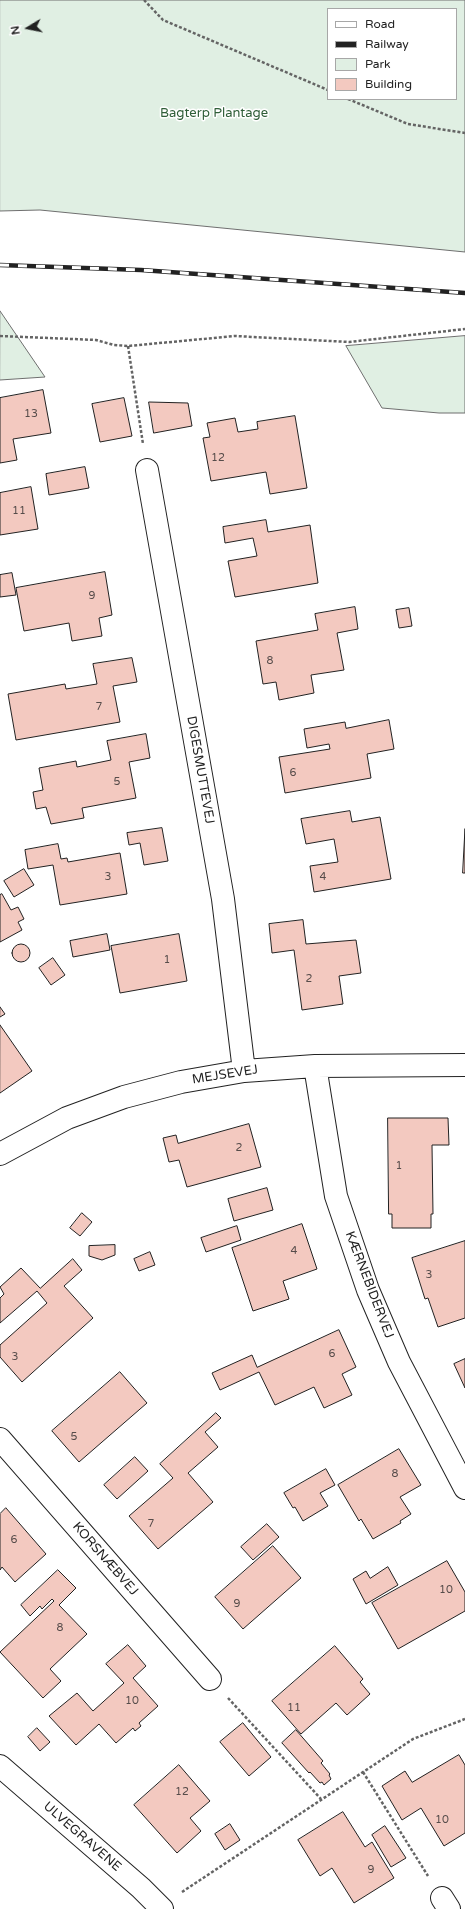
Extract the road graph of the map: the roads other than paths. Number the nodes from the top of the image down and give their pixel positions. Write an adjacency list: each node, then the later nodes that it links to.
1 (147, 470): 4 (street, DIGESMUTTEVEJ)
2 (465, 1065): 3 (street, MEJSEVEJ)
3 (315, 1066): 4 (street, MEJSEVEJ); 7 (street, KÆRNEBIDERVEJ)
4 (244, 1071): 5 (street, MEJSEVEJ)
5 (0, 1154)
6 (0, 1439): 8 (street, KORSNÆBVEJ)
7 (465, 1488)
8 (210, 1679)
9 (0, 1766): 10 (street, ULVEGRAVENE)
10 (161, 1908)

